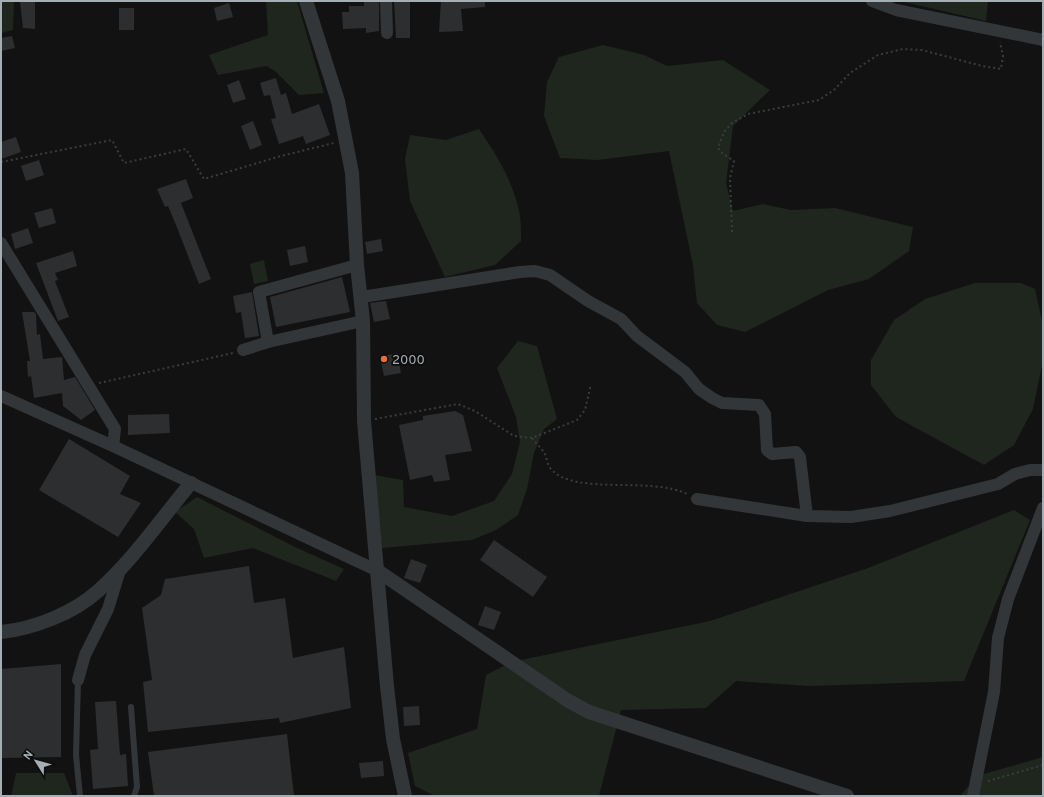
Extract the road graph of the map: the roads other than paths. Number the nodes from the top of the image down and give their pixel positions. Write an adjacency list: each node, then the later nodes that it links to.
1 (306, 1): 7 (street)
2 (386, 1): 4 (street)
3 (872, 1): 5 (street)
4 (387, 33)
5 (1043, 40)
6 (1, 242): 13 (street)
7 (357, 265): 8 (street); 10 (street)
8 (362, 297): 9 (street); 18 (street)
9 (363, 321): 10 (street); 20 (street)
10 (268, 342): 11 (street)
11 (243, 350)
12 (1, 396): 13 (street)
13 (113, 446): 15 (street)
14 (1043, 470): 18 (street)
15 (191, 483): 19 (street); 20 (street)
16 (697, 498): 18 (street)
17 (1043, 508): 24 (street)
18 (807, 516)
19 (120, 568): 21 (street); 22 (street)
20 (378, 571): 27 (street); 28 (street)
21 (1, 632)
22 (78, 680): 25 (lane)
23 (131, 707): 26 (lane)
24 (974, 790)
25 (80, 796)
26 (134, 796)
27 (405, 796)
28 (847, 796)

